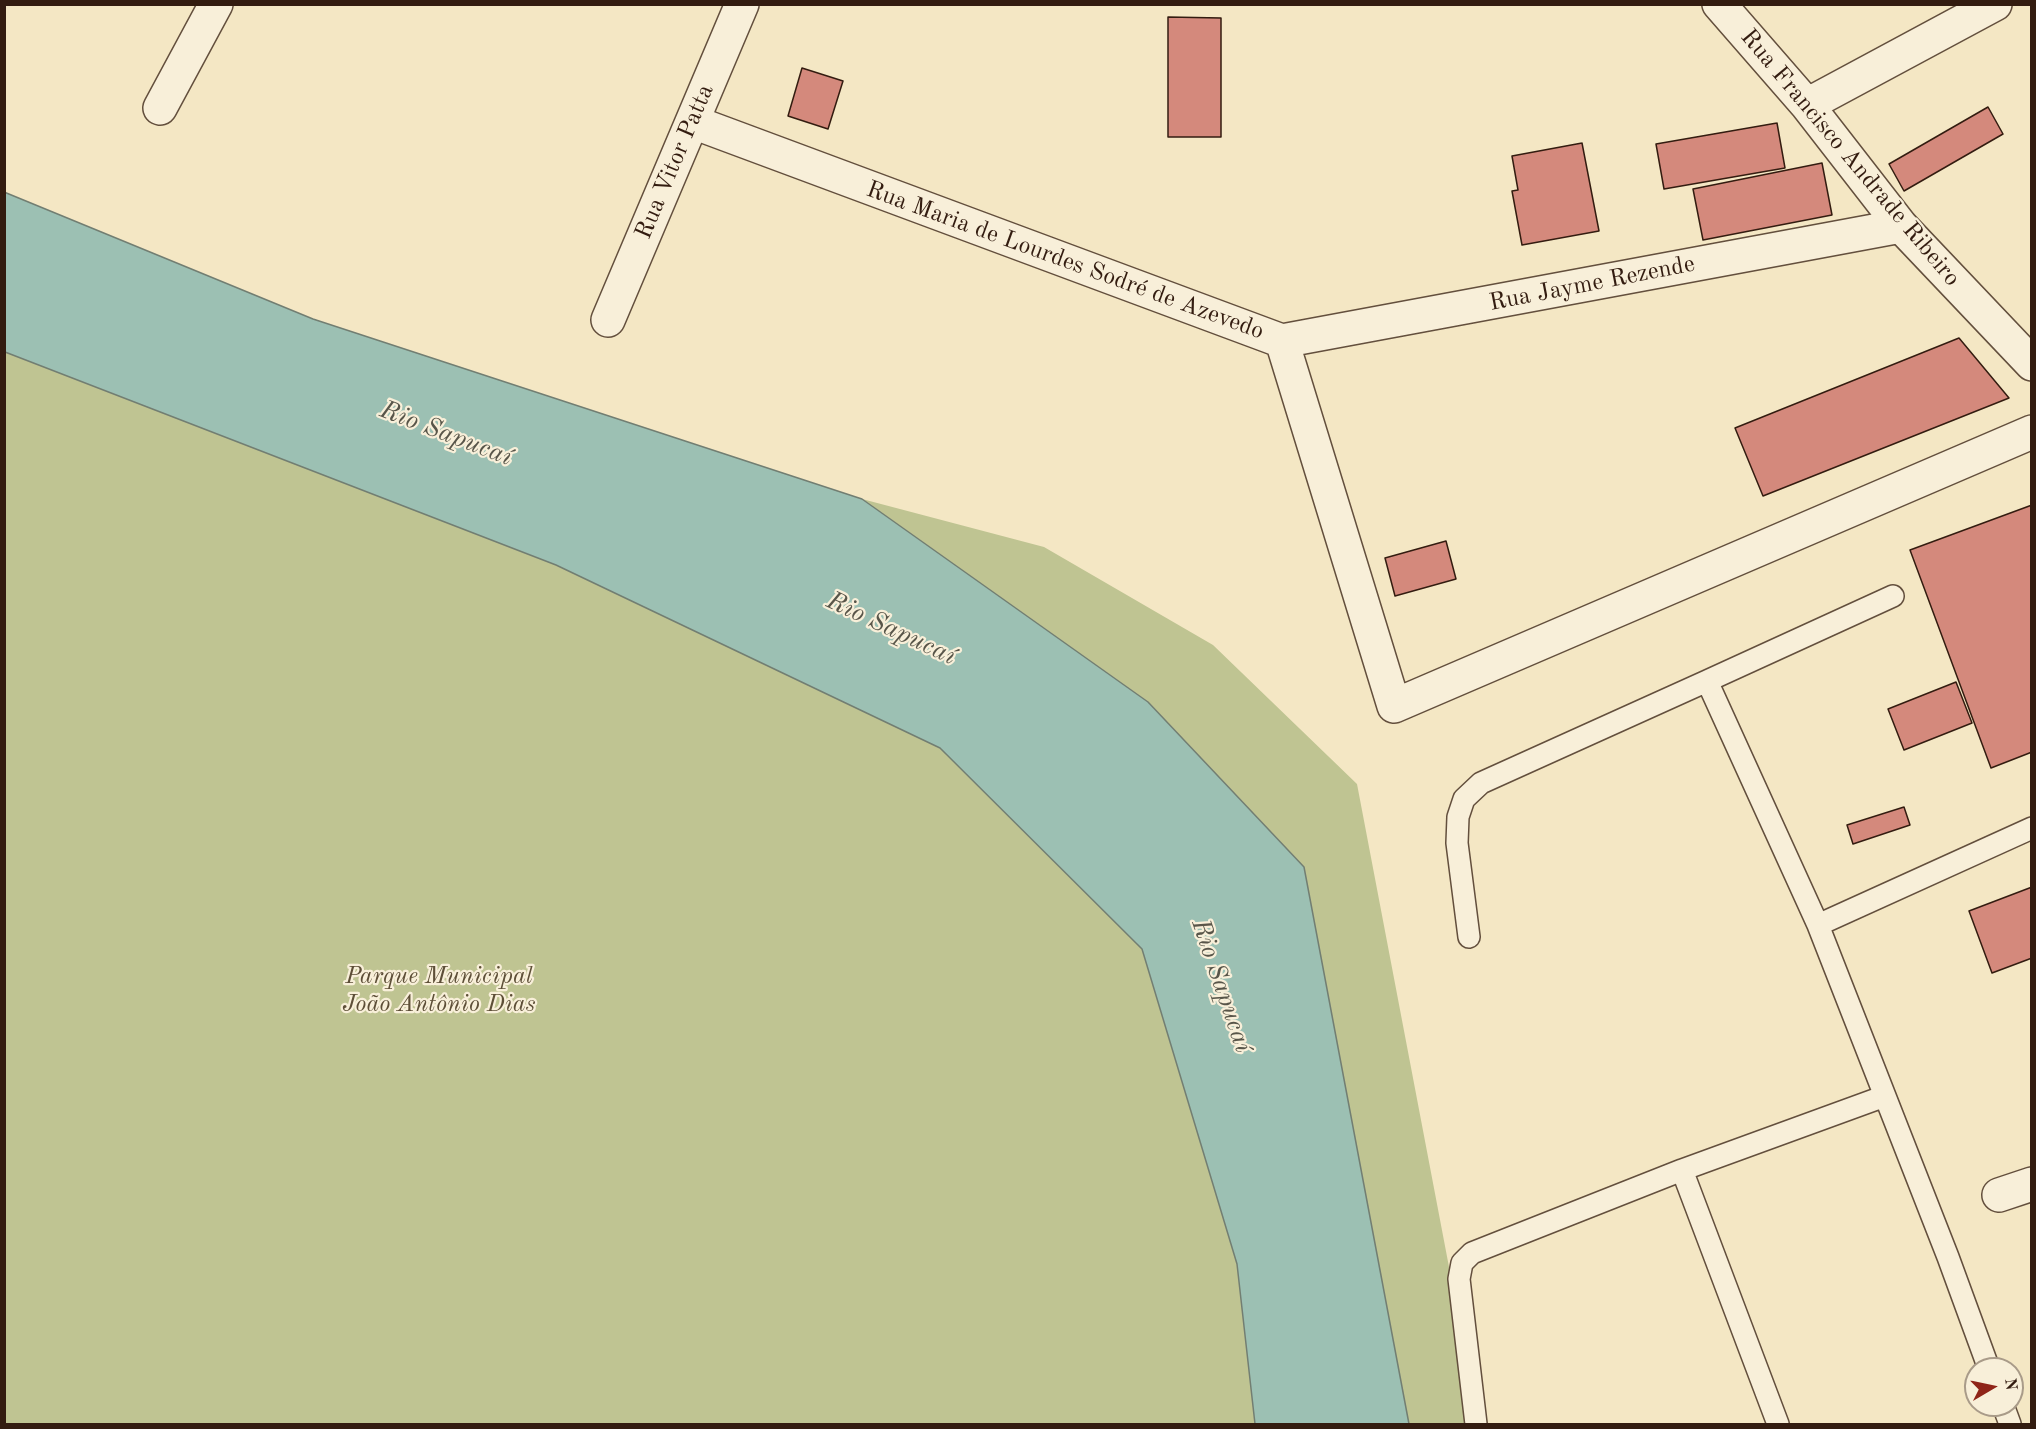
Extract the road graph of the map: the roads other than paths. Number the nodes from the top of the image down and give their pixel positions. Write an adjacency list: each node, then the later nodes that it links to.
1 (216, 4): 6 (street)
2 (742, 4): 7 (street, Rua Vitor Patta)
3 (1719, 4): 5 (street, Rua Francisco Andrade Ribeiro)
4 (1973, 9): 5 (street)
5 (1807, 105): 8 (street, Rua Francisco Andrade Ribeiro)
6 (160, 108)
7 (693, 122): 9 (street, Rua Vitor Patta); 10 (street, Rua Maria de Lourdes Sodré de Azevedo)
8 (1901, 226): 10 (street, Rua Jayme Rezende); 11 (street, Rua Francisco Andrade Ribeiro)
9 (608, 320)
10 (1282, 341): 12 (street, Rua Maria de Lourdes Sodré de Azevedo)
11 (2031, 364)
12 (2031, 432)
13 (1893, 596): 14 (lane)
14 (1707, 681): 16 (lane); 17 (lane)
15 (2031, 828): 16 (lane)
16 (1818, 925): 18 (lane)
17 (1469, 937)
18 (1885, 1096): 19 (lane); 22 (lane)
19 (1682, 1170): 23 (lane); 24 (lane)
20 (2031, 1184): 21 (street)
21 (1999, 1195)
22 (1985, 1357)
23 (1476, 1425)
24 (1778, 1425)

